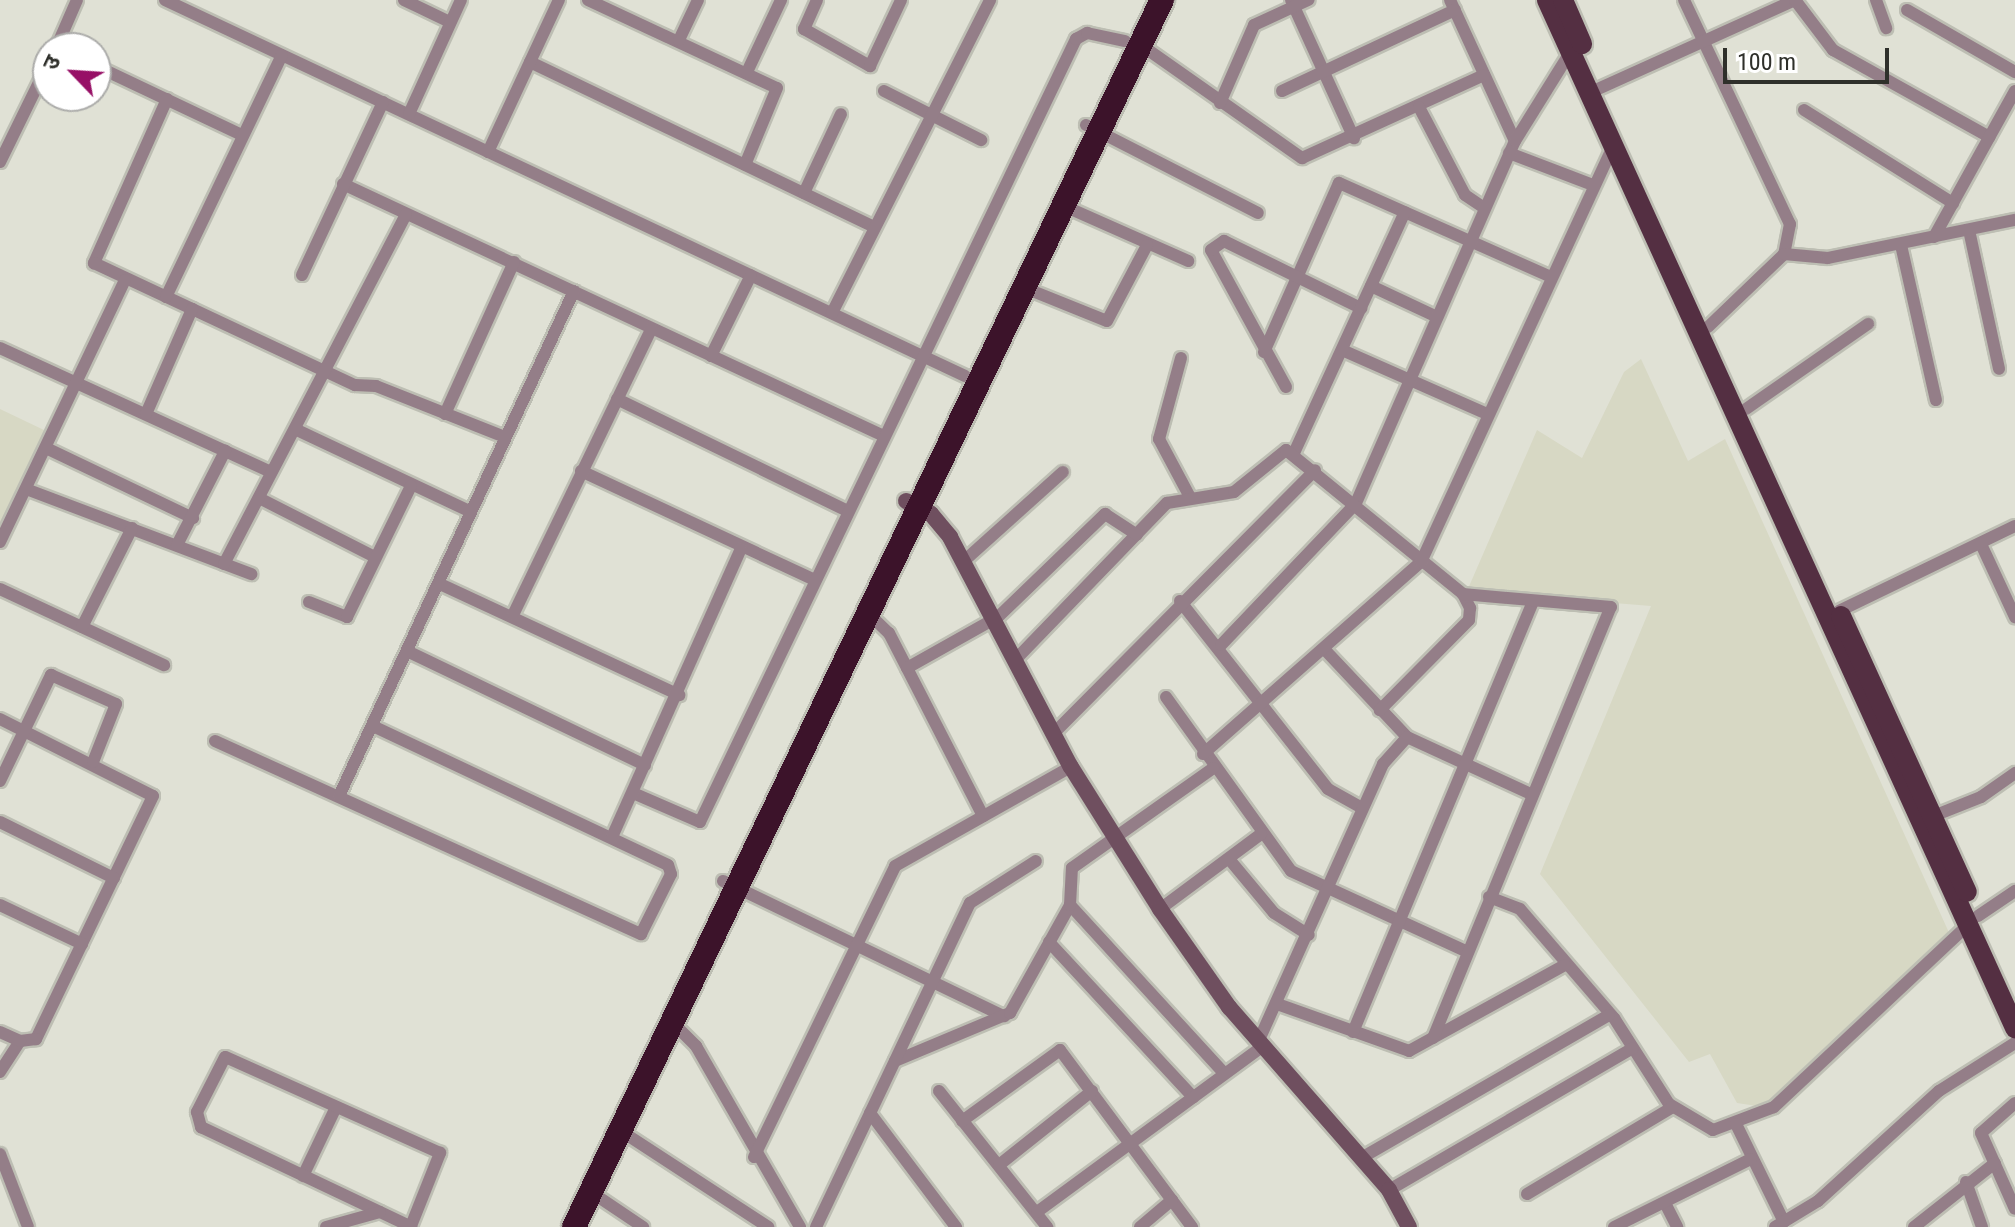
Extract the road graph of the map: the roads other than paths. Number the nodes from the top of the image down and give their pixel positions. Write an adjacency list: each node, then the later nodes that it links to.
1 (77, 0): 24 (street)
2 (165, 0): 29 (street)
3 (404, 0): 22 (street)
4 (461, 0): 22 (street)
5 (559, 0): 30 (street)
6 (588, 0): 25 (street)
7 (698, 0): 25 (street)
8 (781, 0): 32 (street)
9 (817, 0): 10 (street)
10 (901, 0)
11 (990, 0): 46 (street)
12 (1145, 0): 27 (highway)
13 (1162, 0): 27 (highway)
14 (1308, 0): 19 (street)
15 (1547, 0): 28 (main road)
16 (1563, 0): 36 (main road)
17 (1684, 0): 26 (street)
18 (1876, 0): 23 (street)
19 (1292, 3): 31 (street); 43 (street)
20 (1452, 5): 31 (street); 35 (street)
21 (1907, 10): 33 (street)
22 (450, 22): 47 (street)
23 (1886, 28)
24 (64, 32)
25 (679, 40): 32 (street)
26 (1703, 41): 36 (street); 51 (street); 76 (street)
27 (1133, 43): 43 (street); 49 (highway); 98 (street)
28 (1571, 51): 36 (main road); 55 (street)
29 (282, 55): 42 (street); 50 (street)
30 (530, 62): 56 (street); 58 (street)
31 (1323, 71): 38 (street); 52 (street)
32 (747, 72): 58 (street)
33 (2015, 72)
34 (112, 73): 41 (street)
35 (1484, 75): 44 (street); 55 (street)
36 (1595, 90): 54 (main road); 61 (main road)
37 (884, 91): 46 (street)
38 (1282, 91)
39 (2015, 91): 51 (street)
40 (32, 97): 57 (street)
41 (167, 99): 50 (street); 83 (street)
42 (383, 102): 47 (street); 59 (street)
43 (1220, 103): 52 (street)
44 (1419, 107): 52 (street); 65 (street)
45 (1804, 110): 63 (street)
46 (929, 113): 53 (street); 70 (street)
47 (409, 114): 56 (street)
48 (841, 114): 62 (street)
49 (1093, 128): 64 (highway); 67 (street); 103 (highway)
50 (242, 135): 87 (street)
51 (1989, 137): 63 (street)
52 (1354, 138)
53 (981, 140)
54 (1613, 146): 60 (street); 61 (main road)
55 (1512, 147): 60 (street); 65 (street)
56 (488, 152): 80 (street)
57 (0, 162)
58 (745, 165): 62 (street)
59 (343, 184): 68 (street); 79 (street)
60 (1590, 184): 82 (street)
61 (1637, 184): 93 (main road); 186 (main road)
62 (804, 193): 70 (street)
63 (1953, 203): 72 (street)
64 (1064, 206): 74 (street); 85 (highway)
65 (1484, 208): 73 (street)
66 (1405, 212): 73 (street); 81 (street); 84 (street)
67 (1258, 213)
68 (406, 214): 78 (street); 102 (street)
69 (2015, 220): 71 (street)
70 (874, 227): 90 (street)
71 (1969, 230): 72 (street); 101 (street)
72 (1934, 237): 75 (street)
73 (1469, 241): 82 (street); 91 (street)
74 (1147, 245): 77 (street); 85 (street)
75 (1901, 245): 76 (street); 108 (street)
76 (1784, 254): 93 (street)
77 (1188, 261)
78 (514, 262): 86 (street); 111 (street)
79 (302, 275)
80 (751, 275): 90 (street); 99 (street)
81 (1297, 275): 88 (street); 97 (street); 97 (street)
82 (1549, 276): 112 (street)
83 (125, 280): 87 (street); 105 (street)
84 (1371, 286): 88 (street); 91 (street)
85 (1025, 288): 128 (highway)
86 (574, 291): 94 (street); 115 (street)
87 (166, 297): 89 (street)
88 (1361, 308): 96 (street)
89 (192, 309): 102 (street); 110 (street)
90 (832, 313): 98 (street)
91 (1435, 316): 104 (street)
92 (1868, 324): 109 (street)
93 (1708, 327): 109 (main road)
94 (651, 329): 99 (street); 107 (street)
95 (0, 348): 105 (street)
96 (1342, 350): 104 (street); 118 (street)
97 (1264, 352): 106 (street)
98 (922, 355): 103 (street); 114 (street)
99 (711, 356): 114 (street)
100 (1181, 358): 125 (street)
101 (1999, 369)
102 (327, 373): 111 (street); 113 (street)
103 (965, 376): 128 (highway)
104 (1407, 380): 112 (street); 127 (street)
105 (77, 382): 110 (street); 116 (street)
106 (1286, 387)
107 (617, 399): 120 (street); 129 (street)
108 (1936, 400)
109 (1746, 409): 152 (main road)
110 (146, 414): 117 (street)
111 (445, 414): 115 (street)
112 (1487, 414): 141 (street)
113 (297, 430): 121 (street); 123 (street)
114 (884, 436): 129 (street)
115 (505, 437): 130 (street)
116 (46, 448): 124 (street); 131 (street)
117 (225, 451): 121 (street); 131 (street)
118 (1294, 453): 119 (street); 125 (street)
119 (1315, 470): 127 (street); 148 (street)
120 (581, 471): 138 (street); 154 (street)
121 (271, 472): 126 (street)
122 (1063, 472): 140 (street)
123 (411, 486): 130 (street); 139 (street)
124 (26, 489): 133 (street); 135 (street)
125 (1190, 497): 134 (street)
126 (259, 498): 139 (street); 142 (street)
127 (1356, 503): 141 (street); 157 (street)
128 (913, 504): 140 (street); 153 (highway); 194 (highway)
129 (848, 511): 144 (street)
130 (471, 512): 145 (street)
131 (193, 518): 137 (street)
132 (2015, 526): 136 (street)
133 (132, 528): 137 (street); 156 (street)
134 (1137, 535): 155 (street); 160 (street)
135 (0, 542)
136 (1981, 544): 151 (street); 152 (street)
137 (177, 545): 142 (street)
138 (741, 548): 144 (street); 163 (street)
139 (375, 557): 150 (street)
140 (964, 561): 155 (street)
141 (1421, 562): 147 (street); 159 (street)
142 (224, 564): 143 (street)
143 (251, 574)
144 (815, 580): 181 (street)
145 (440, 584): 154 (street); 158 (street)
146 (0, 589): 156 (street)
147 (1463, 594): 149 (street); 166 (street)
148 (1180, 601): 157 (street); 170 (street)
149 (1533, 601): 176 (street); 182 (street)
150 (309, 602)
151 (2013, 610)
152 (1839, 611): 186 (main road)
153 (869, 614): 162 (street); 194 (highway)
154 (513, 615): 163 (street)
155 (998, 617): 160 (street); 162 (street)
156 (82, 627): 161 (street)
157 (1221, 645): 165 (street)
158 (407, 651): 168 (street); 175 (street)
159 (1326, 651): 165 (street); 166 (street)
160 (1019, 656): 170 (street)
161 (164, 665)
162 (907, 668): 185 (street)
163 (679, 695): 175 (street)
164 (1166, 697): 173 (street)
165 (1266, 705): 173 (street); 184 (street)
166 (1380, 710): 171 (street)
167 (0, 719): 169 (street)
168 (373, 726): 183 (street); 190 (street)
169 (24, 730): 174 (street); 174 (street); 180 (street)
170 (1055, 732): 177 (street)
171 (1407, 737): 176 (street); 184 (street)
172 (215, 741): 183 (street)
173 (1203, 754): 178 (street)
174 (93, 762): 193 (street)
175 (645, 765): 181 (street)
176 (1463, 765): 182 (street); 202 (street)
177 (1071, 767): 185 (street); 188 (street)
178 (1213, 768): 188 (street); 189 (street)
179 (2015, 773): 186 (street)
180 (0, 781)
181 (633, 793): 190 (street)
182 (1531, 794): 197 (street)
183 (339, 796): 190 (street)
184 (1362, 808): 195 (street)
185 (983, 816): 205 (street)
186 (1926, 819): 201 (main road)
187 (0, 822): 193 (street)
188 (1115, 834): 199 (street); 200 (street)
189 (1261, 834): 191 (street); 195 (street)
190 (612, 837)
191 (1229, 859): 200 (street); 203 (street)
192 (1036, 861): 209 (street)
193 (114, 878): 206 (street)
194 (730, 885): 205 (street); 214 (highway); 258 (highway)
195 (1328, 890): 202 (street); 203 (street)
196 (2015, 891): 201 (street)
197 (1489, 897): 207 (street); 208 (street)
198 (0, 905): 206 (street)
199 (1070, 905): 204 (street); 225 (street)
200 (1160, 909): 220 (street)
201 (1973, 920): 210 (main road); 215 (main road); 234 (street)
202 (1396, 922): 207 (street); 217 (street)
203 (1309, 935): 211 (street)
204 (1049, 942): 213 (street); 228 (street)
205 (855, 943): 209 (street); 238 (street)
206 (82, 944): 219 (street)
207 (1466, 951): 218 (street)
208 (1565, 965): 212 (street); 218 (street)
209 (932, 983): 213 (street); 223 (street)
210 (2015, 998)
211 (1280, 1005): 217 (street); 220 (street)
212 (1609, 1015): 222 (street); 239 (street)
213 (1004, 1016): 223 (street)
214 (673, 1023): 235 (highway); 238 (street)
215 (2015, 1028)
216 (0, 1032): 219 (street)
217 (1353, 1032): 218 (street)
218 (1433, 1038)
219 (20, 1041): 224 (street)
220 (1261, 1043): 225 (street); 239 (street)
221 (2015, 1043): 254 (street)
222 (1633, 1048): 231 (street); 245 (street)
223 (895, 1061): 232 (street)
224 (0, 1072)
225 (1224, 1073): 228 (street)
226 (939, 1091): 233 (street)
227 (1092, 1091): 233 (street); 236 (street); 242 (street)
228 (1193, 1097): 236 (street)
229 (2015, 1103): 241 (street)
230 (336, 1107): 243 (street); 243 (street); 257 (street)
231 (1673, 1107): 234 (street); 247 (street)
232 (870, 1113): 253 (street); 263 (street)
233 (962, 1121): 242 (street)
234 (1736, 1124): 240 (street)
235 (621, 1131): 246 (highway); 261 (street)
236 (1131, 1143): 248 (street); 252 (street)
237 (0, 1154): 255 (street)
238 (754, 1157): 262 (street)
239 (1363, 1157): 245 (street)
240 (1751, 1159): 249 (street); 254 (street)
241 (1995, 1163): 244 (street); 250 (street)
242 (999, 1165): 252 (street)
243 (303, 1176): 251 (street)
244 (1966, 1182): 271 (street); 272 (street)
245 (1389, 1190): 268 (street)
246 (591, 1192): 259 (highway); 260 (street)
247 (1527, 1194)
248 (1172, 1200): 266 (street); 267 (street)
249 (1665, 1203): 269 (street); 270 (street)
250 (2015, 1209)
251 (380, 1212): 256 (street); 257 (street)
252 (1037, 1212): 265 (street)
253 (953, 1223): 264 (street)
254 (1779, 1225)
255 (28, 1227)
256 (326, 1227)
257 (412, 1227)
258 (557, 1227)
259 (574, 1227)
260 (643, 1227)
261 (768, 1227)
262 (798, 1227)
263 (816, 1227)
264 (938, 1227)
265 (1047, 1227)
266 (1140, 1227)
267 (1192, 1227)
268 (1409, 1227)
269 (1614, 1227)
270 (1677, 1227)
271 (1914, 1227)
272 (1982, 1227)

